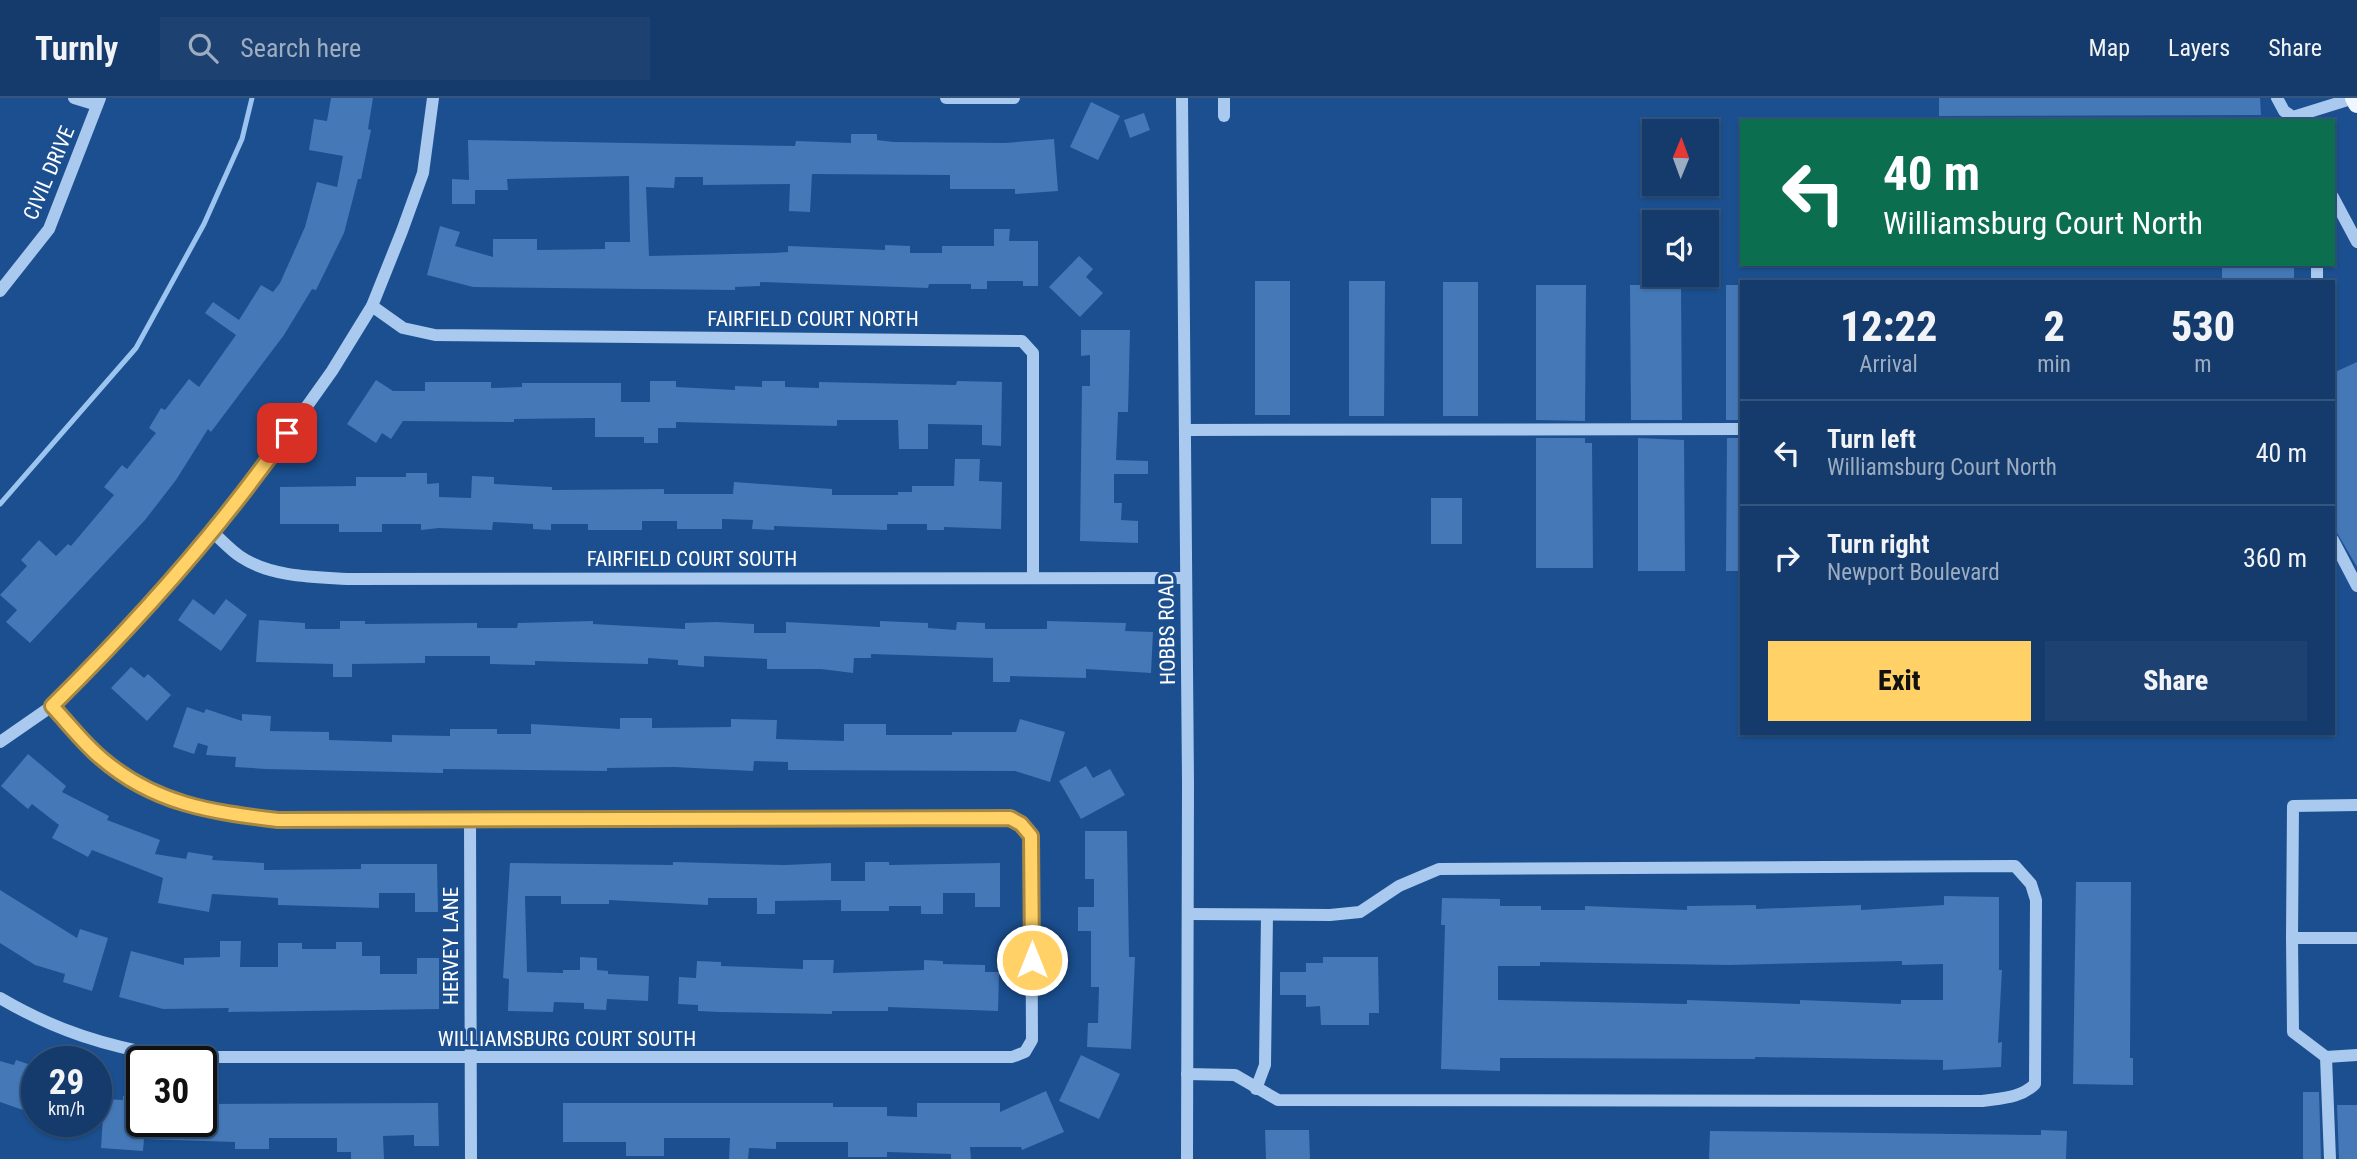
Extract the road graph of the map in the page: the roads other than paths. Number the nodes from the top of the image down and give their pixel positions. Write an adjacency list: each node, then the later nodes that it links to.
1 (74, 98): 9 (street)
2 (433, 98): 15 (street)
3 (946, 98): 4 (street)
4 (1014, 98)
5 (1182, 98): 17 (street, HOBBS ROAD)
6 (1224, 98): 11 (street)
7 (2277, 98): 8 (street)
8 (2354, 98): 10 (main road)
9 (99, 102): 14 (street, CIVIL DRIVE)
10 (2357, 104)
11 (1224, 116)
12 (2335, 201): 13 (street)
13 (2357, 242)
14 (0, 291)
15 (372, 306): 18 (street); 20 (street, FAIRFIELD COURT NORTH)
16 (1740, 429): 17 (street)
17 (1185, 430): 21 (street, HOBBS ROAD)
18 (211, 531): 20 (street, FAIRFIELD COURT SOUTH); 23 (street)
19 (2335, 544): 22 (street)
20 (1033, 577): 21 (street, FAIRFIELD COURT SOUTH)
21 (1186, 578): 27 (street, HOBBS ROAD)
22 (2357, 586)
23 (52, 706): 24 (street); 26 (street, WILLIAMSBURG COURT SOUTH)
24 (0, 742)
25 (2357, 805): 29 (street)
26 (470, 818): 34 (street, HERVEY LANE); 34 (street, WILLIAMSBURG COURT SOUTH)
27 (1188, 914): 28 (street); 35 (street, HOBBS ROAD)
28 (1267, 915): 36 (street); 36 (street)
29 (2292, 937): 30 (street); 33 (street)
30 (2357, 938)
31 (0, 998): 34 (street, WILLIAMSBURG COURT SOUTH)
32 (2357, 1055): 33 (street)
33 (2326, 1057): 39 (street)
34 (471, 1058): 37 (street, HERVEY LANE)
35 (1187, 1074): 36 (street); 38 (street, HOBBS ROAD)
36 (1256, 1088)
37 (471, 1159)
38 (1187, 1159)
39 (2330, 1159)

